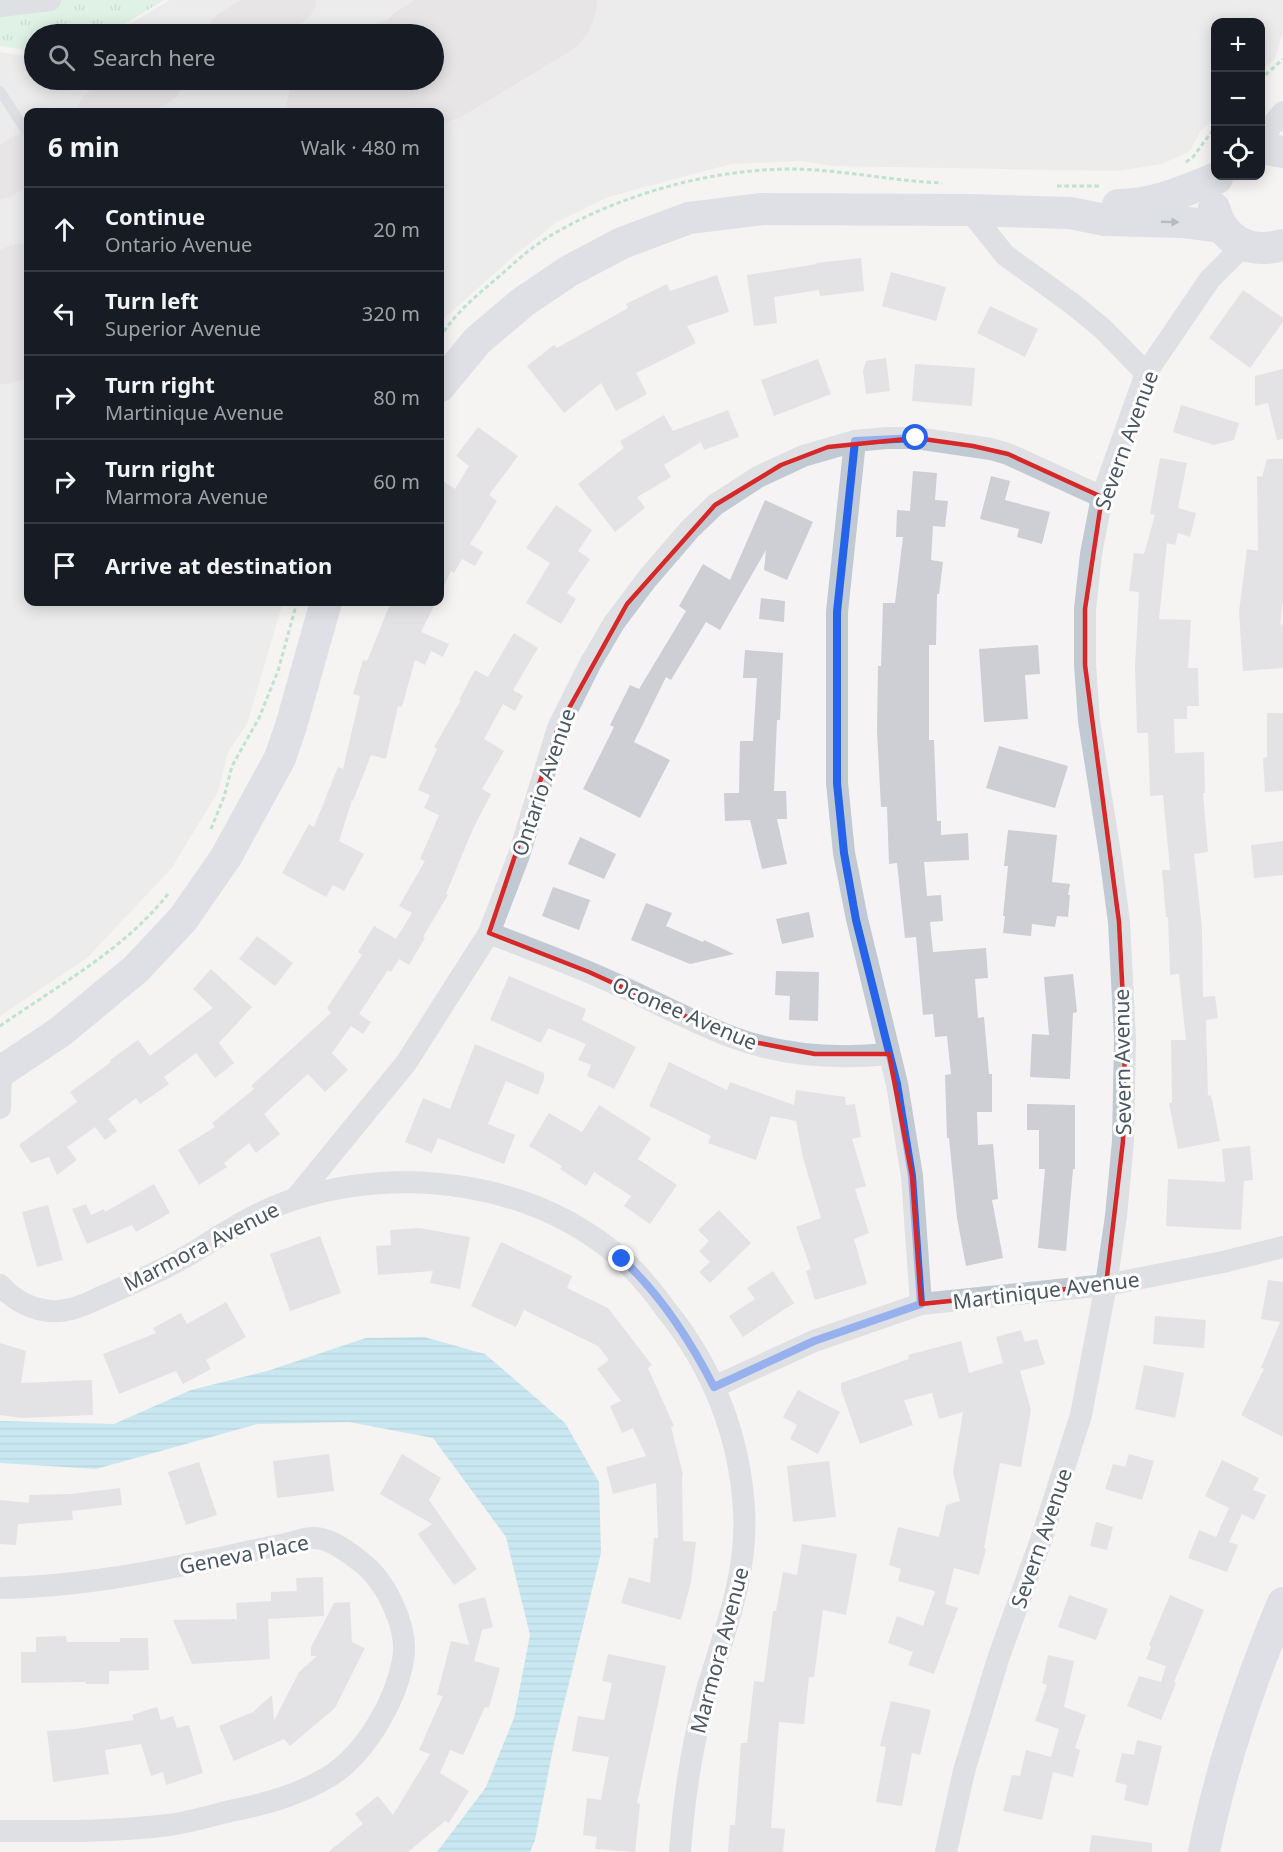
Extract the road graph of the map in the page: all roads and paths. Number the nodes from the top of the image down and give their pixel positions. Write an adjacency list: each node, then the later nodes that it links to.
1 (50, 0): 2 (street)
2 (0, 6)
3 (1283, 58): 4 (path)
4 (1265, 75)
5 (0, 91): 7 (lane)
6 (1283, 112): 8 (street)
7 (24, 128)
8 (1265, 134)
9 (1265, 149): 10 (street)
10 (1283, 152)
11 (1211, 180): 14 (street)
12 (1217, 180): 15 (street)
13 (969, 210): 14 (street); 16 (street); 17 (street)
14 (1071, 213): 15 (street, one-way to 15)
15 (1253, 243): 16 (street, Severn Avenue)
16 (1146, 373): 19 (street, Severn Avenue)
17 (444, 381)
18 (855, 441): 19 (street, Ontario Avenue); 24 (street, Ontario Avenue); 26 (street)
19 (1102, 497): 31 (street, Severn Avenue)
20 (296, 606): 22 (path)
21 (325, 606): 27 (street)
22 (209, 833)
23 (173, 888): 25 (path)
24 (489, 933): 26 (street, Oconee Avenue); 29 (street, Ontario Avenue)
25 (0, 1026)
26 (890, 1054): 33 (street)
27 (0, 1072): 28 (street)
28 (0, 1108)
29 (295, 1199): 32 (street, Marmora Avenue); 34 (street, Marmora Avenue)
30 (1283, 1247): 31 (street, Martinique Avenue)
31 (1106, 1285): 33 (street, Martinique Avenue); 39 (street, Severn Avenue)
32 (0, 1286)
33 (921, 1304): 34 (street, Martinique Avenue)
34 (714, 1387): 38 (street, Marmora Avenue)
35 (0, 1588): 37 (street, Geneva Place)
36 (1283, 1603): 40 (street)
37 (0, 1831)
38 (680, 1852)
39 (946, 1852)
40 (1204, 1852)

